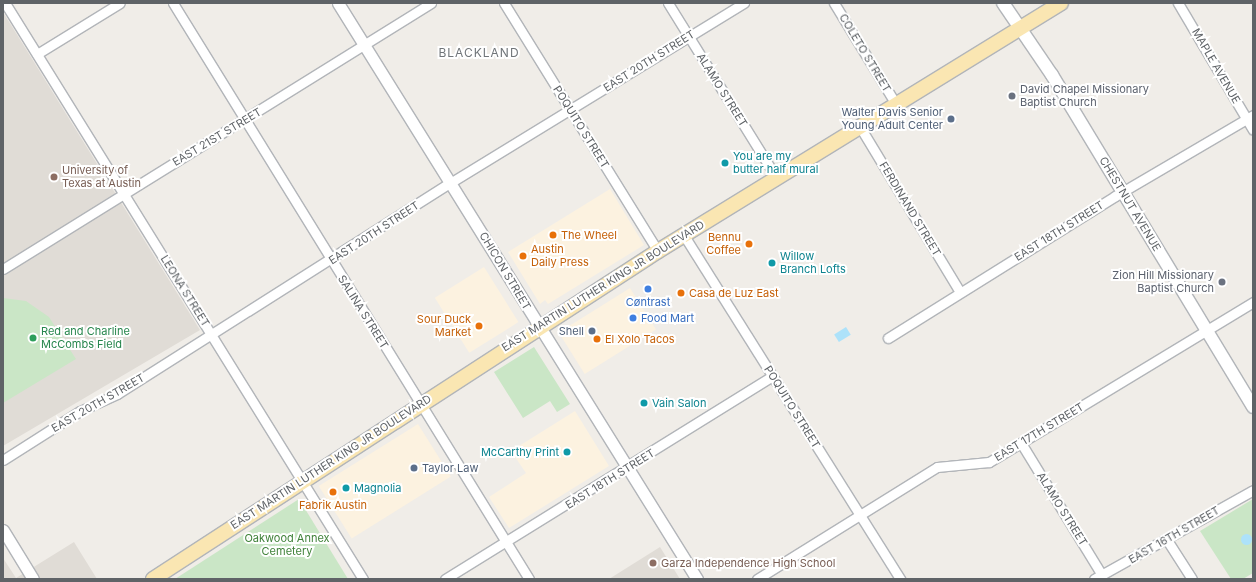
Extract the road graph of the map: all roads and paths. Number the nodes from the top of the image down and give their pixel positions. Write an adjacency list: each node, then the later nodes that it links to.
1 (5, 3): 16 (street, LEONA STREET)
2 (120, 3): 16 (street)
3 (173, 3): 20 (street, SALINA STREET)
4 (338, 3): 15 (street, CHICON STREET)
5 (431, 3): 15 (street, EAST 21ST STREET)
6 (504, 3): 18 (street, POQUITO STREET)
7 (668, 3): 14 (street, ALAMO STREET)
8 (744, 3): 14 (street, EAST 20TH STREET)
9 (834, 3): 17 (street, COLETO STREET)
10 (1003, 3): 13 (main road, CHESTNUT AVENUE)
11 (1061, 3): 13 (main road, EAST MARTIN LUTHER KING JR BOULEVARD)
12 (1178, 3): 19 (street, MAPLE AVENUE)
13 (1021, 29): 17 (main road, EAST MARTIN LUTHER KING JR BOULEVARD); 25 (main road, CHESTNUT AVENUE)
14 (689, 37): 18 (street, EAST 20TH STREET); 23 (street, ALAMO STREET)
15 (364, 45): 20 (street, EAST 21ST STREET); 24 (street, CHICON STREET)
16 (37, 54): 26 (street, LEONA STREET)
17 (896, 104): 21 (main road, EAST MARTIN LUTHER KING JR BOULEVARD)
18 (571, 110): 24 (street, EAST 20TH STREET); 28 (street, POQUITO STREET)
19 (1250, 116): 22 (street, MAPLE AVENUE); 25 (street, EAST 18TH STREET)
20 (245, 120): 26 (street, EAST 21ST STREET); 29 (street, SALINA STREET)
21 (860, 127): 23 (main road, EAST MARTIN LUTHER KING JR BOULEVARD); 31 (street, FERDINAND STREET)
22 (1253, 130)
23 (776, 177): 27 (main road, EAST MARTIN LUTHER KING JR BOULEVARD)
24 (450, 183): 29 (street, EAST 20TH STREET); 33 (street, CHICON STREET)
25 (1123, 191): 31 (street, EAST 18TH STREET); 34 (main road, CHESTNUT AVENUE)
26 (124, 194): 30 (street, EAST 21ST STREET); 35 (street, LEONA STREET)
27 (683, 234): 28 (main road, EAST MARTIN LUTHER KING JR BOULEVARD); 37 (street, POQUITO STREET)
28 (658, 251): 33 (main road, EAST MARTIN LUTHER KING JR BOULEVARD)
29 (330, 261): 35 (street, EAST 20TH STREET); 38 (street, SALINA STREET)
30 (3, 269)
31 (960, 292): 36 (street, EAST 18TH STREET)
32 (1253, 302): 34 (street, EAST 17TH STREET)
33 (539, 327): 38 (main road, EAST MARTIN LUTHER KING JR BOULEVARD); 42 (street, CHICON STREET)
34 (1206, 331): 39 (main road, CHESTNUT AVENUE); 40 (street, EAST 17TH STREET)
35 (212, 334): 41 (street, EAST 20TH STREET); 43 (street, LEONA STREET)
36 (888, 338)
37 (772, 376): 42 (street, EAST 18TH STREET); 45 (street, POQUITO STREET)
38 (420, 403): 43 (main road, EAST MARTIN LUTHER KING JR BOULEVARD); 48 (street, SALINA STREET)
39 (1253, 407)
40 (1021, 443): 45 (street, EAST 17TH STREET); 49 (street, ALAMO STREET)
41 (3, 460)
42 (628, 468): 48 (street, EAST 18TH STREET); 55 (street, CHICON STREET)
43 (303, 482): 51 (main road, EAST MARTIN LUTHER KING JR BOULEVARD); 52 (street, LEONA STREET)
44 (1253, 490): 47 (street, EAST 16TH STREET)
45 (860, 516): 56 (street, EAST 17TH STREET); 57 (street, POQUITO STREET)
46 (3, 530): 50 (street)
47 (1167, 540): 49 (street, EAST 16TH STREET); 58 (street)
48 (506, 542): 53 (street, EAST 18TH STREET); 54 (street, SALINA STREET)
49 (1098, 577)
50 (33, 579)
51 (152, 579)
52 (364, 579)
53 (445, 579)
54 (529, 579)
55 (698, 579)
56 (758, 579)
57 (900, 579)
58 (1192, 579)

